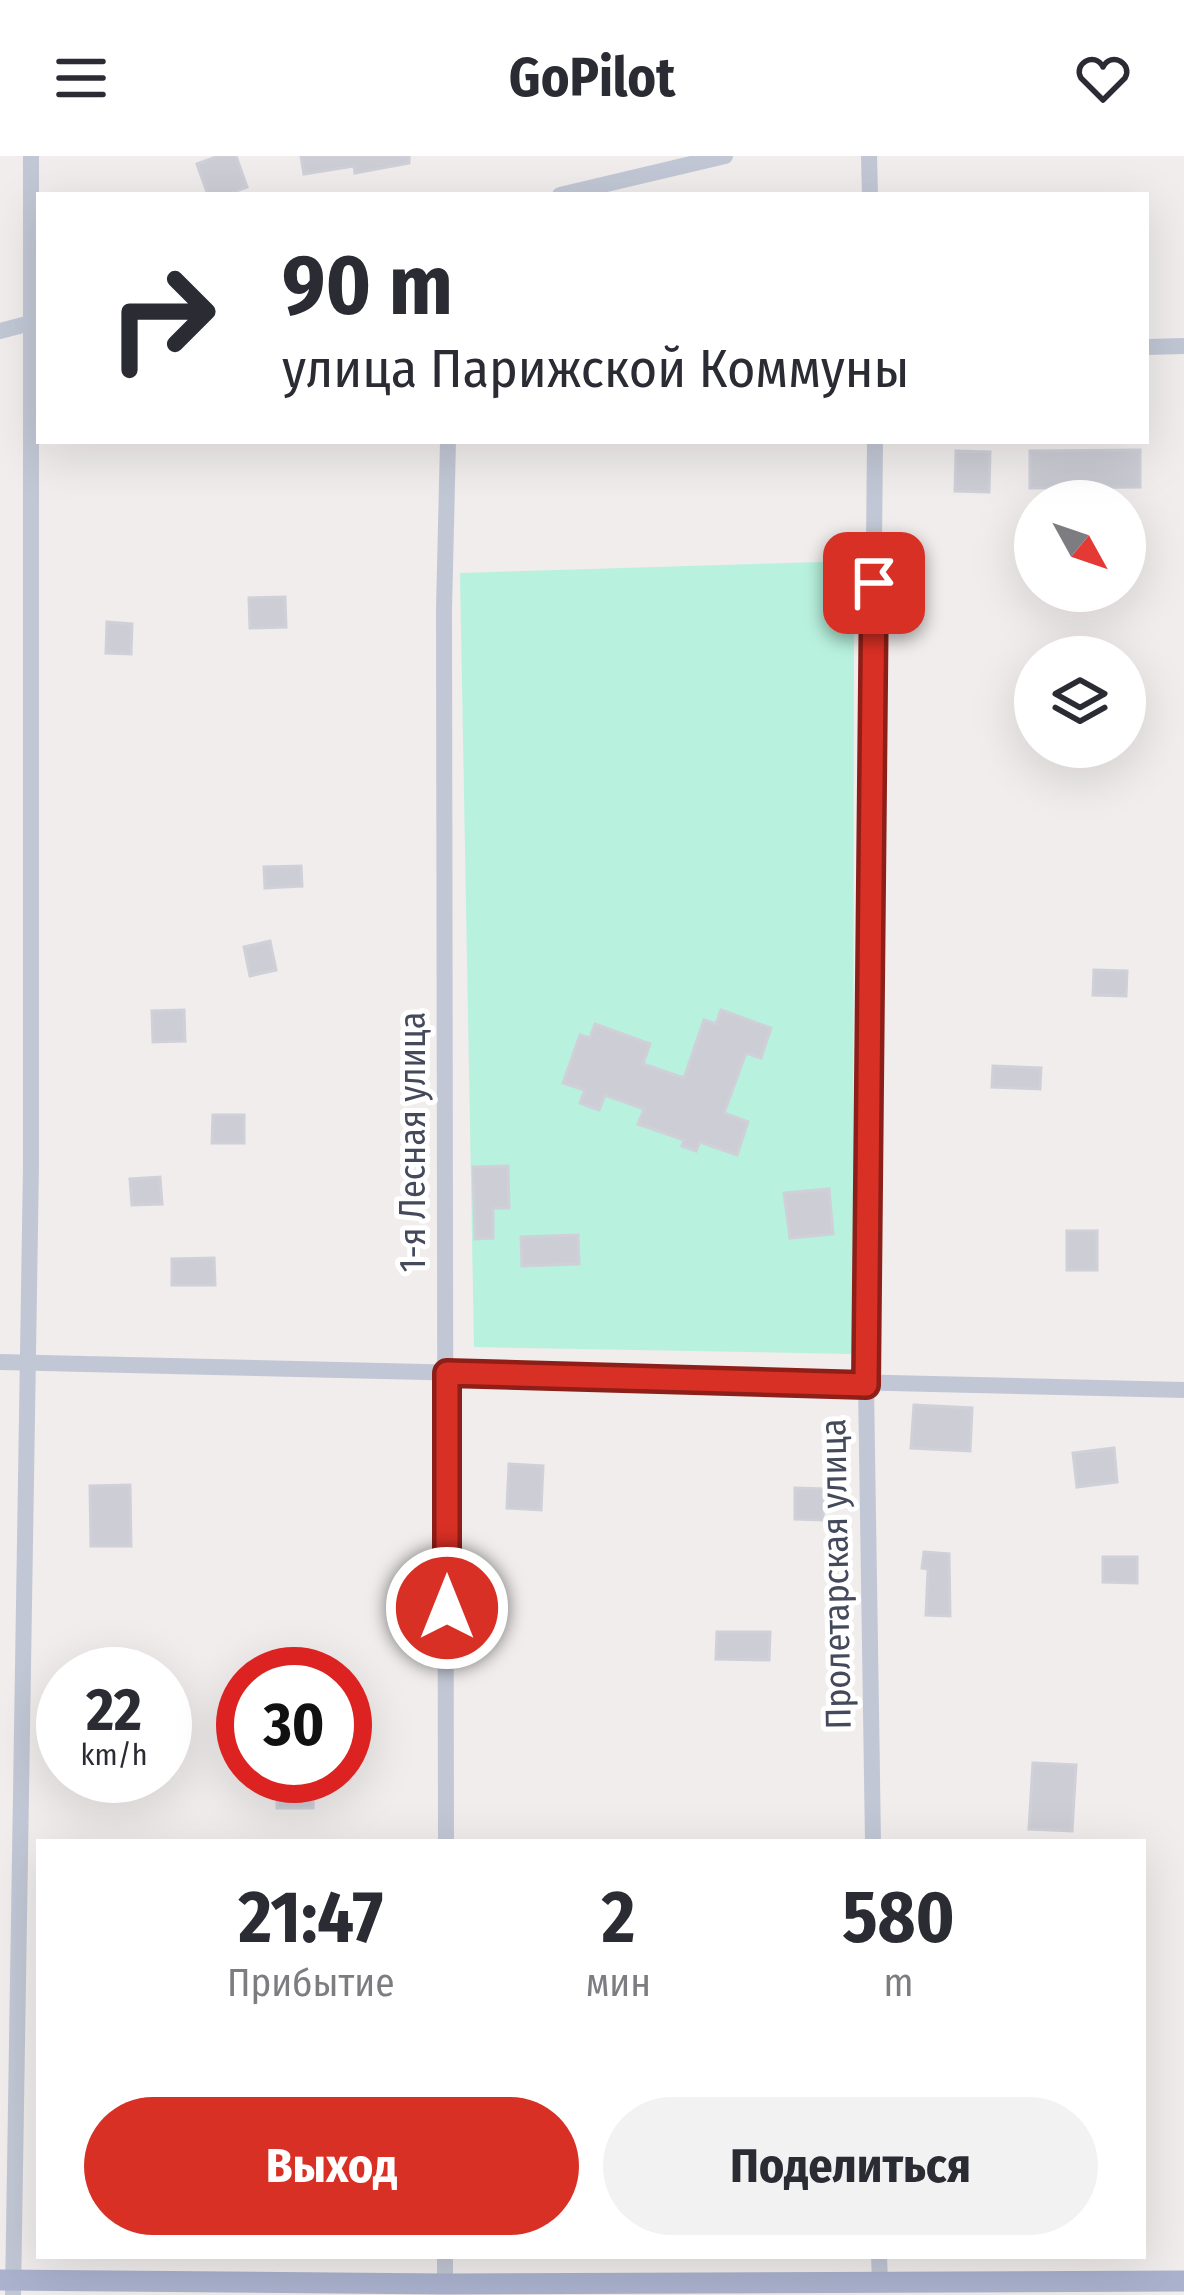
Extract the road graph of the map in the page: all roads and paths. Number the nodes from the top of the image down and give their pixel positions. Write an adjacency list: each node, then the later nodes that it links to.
1 (31, 156): 6 (street)
2 (725, 156): 4 (street)
3 (869, 156): 5 (street)
4 (573, 192)
5 (870, 192)
6 (35, 322): 7 (street); 13 (street)
7 (0, 331)
8 (1184, 346): 9 (street)
9 (1149, 347)
10 (448, 444): 14 (street, 1-я Лесная улица)
11 (875, 444): 15 (street, Пролетарская улица)
12 (0, 1362): 13 (street)
13 (29, 1362): 14 (street); 24 (street)
14 (447, 1373): 15 (street); 17 (street, 1-я Лесная улица)
15 (866, 1385): 16 (street); 18 (street, Пролетарская улица)
16 (1184, 1390)
17 (446, 1839)
18 (873, 1839)
19 (446, 2259): 23 (street)
20 (879, 2259): 21 (street)
21 (880, 2281): 22 (main road); 23 (main road)
22 (1184, 2281)
23 (446, 2284): 24 (main road)
24 (8, 2285)

